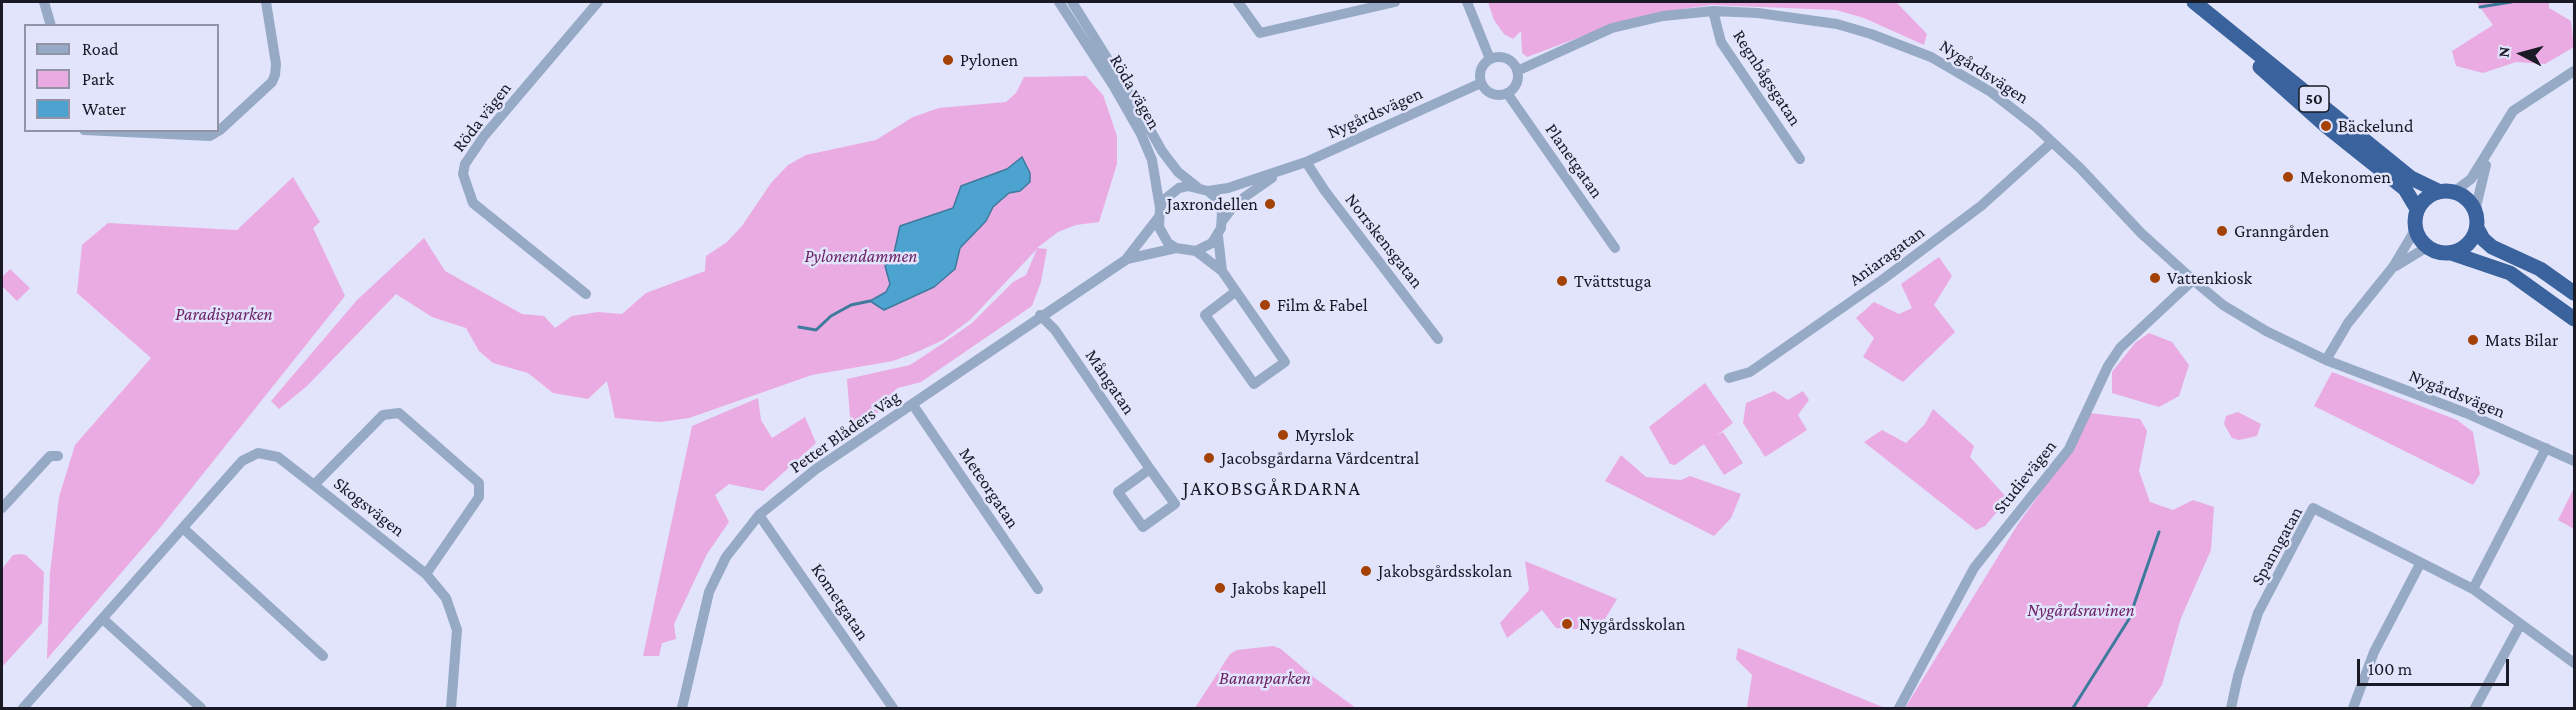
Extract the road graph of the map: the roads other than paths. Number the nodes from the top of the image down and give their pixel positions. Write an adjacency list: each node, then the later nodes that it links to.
1 (44, 2): 11 (street)
2 (266, 2): 17 (street)
3 (598, 2): 46 (street, Röda vägen)
4 (1059, 2): 30 (street, Röda vägen)
5 (1072, 2): 25 (street, Röda vägen)
6 (1238, 2): 7 (street)
7 (1393, 2)
8 (1467, 2): 12 (street)
9 (2193, 2): 26 (highway, 50); 28 (highway, 50)
10 (1713, 11): 13 (street, Nygårdsvägen); 20 (street, Nygårdsvägen); 22 (street, Regnbågsgatan)
11 (50, 24)
12 (1490, 59): 13 (street); 15 (street)
13 (1517, 71): 16 (street)
14 (2574, 71): 21 (street)
15 (1481, 83): 16 (street); 23 (street, Nygårdsvägen)
16 (1507, 93): 37 (street, Planetgatan)
17 (219, 131)
18 (126, 132): 19 (street)
19 (217, 132)
20 (2052, 142): 43 (street, Nygårdsvägen); 51 (street, Aniaragatan)
21 (2490, 150): 27 (street); 29 (street)
22 (1800, 159)
23 (1305, 162): 24 (street, Nygårdsvägen); 49 (street, Norrskensgatan)
24 (1282, 171): 25 (street, Nygårdsvägen); 31 (street, Nygårdsvägen)
25 (1203, 189): 30 (street); 31 (street)
26 (2438, 191): 27 (highway); 28 (highway)
27 (2455, 191): 29 (highway)
28 (2417, 209): 33 (highway)
29 (2475, 211): 32 (highway)
30 (1159, 213): 36 (street); 40 (street, Petter Blåders Väg)
31 (1223, 222): 34 (street)
32 (2477, 228): 39 (highway); 45 (highway)
33 (2415, 230): 35 (highway); 41 (street)
34 (1218, 236): 38 (street); 42 (street)
35 (2427, 247): 39 (highway); 41 (street)
36 (1176, 248): 38 (street); 40 (street, Petter Blåders Väg)
37 (1615, 248)
38 (1196, 251): 42 (street)
39 (2451, 253): 48 (highway)
40 (1126, 259): 47 (street, Petter Blåders Väg)
41 (2393, 267): 50 (street)
42 (1222, 271): 44 (street)
43 (2193, 280): 50 (street, Nygårdsvägen); 74 (street, Studievägen)
44 (1236, 292): 44 (street)
45 (2574, 293)
46 (586, 294)
47 (1040, 315): 52 (street, Petter Blåders Väg); 56 (street, Mångatan)
48 (2574, 319)
49 (1438, 339)
50 (2326, 360): 53 (street, Nygårdsvägen)
51 (1729, 378)
52 (913, 405): 59 (street, Petter Blåders Väg); 63 (street, Meteorgatan)
53 (2546, 448): 55 (street, Nygårdsvägen); 64 (street)
54 (58, 456): 58 (street)
55 (2574, 461)
56 (1150, 469): 56 (street, Mångatan)
57 (314, 485): 60 (street, Skogsvägen); 62 (street, Skogsvägen); 62 (street)
58 (2, 508)
59 (759, 515): 72 (street, Petter Blåders Väg); 73 (street, Kometgatan)
60 (184, 529): 65 (street, Skogsvägen); 67 (street)
61 (2420, 564): 64 (street, Spanngatan); 75 (street, Spanngatan); 76 (street)
62 (426, 574): 71 (street, Skogsvägen)
63 (1038, 589)
64 (2473, 589): 66 (street, Spanngatan)
65 (103, 619): 69 (street, Skogsvägen); 70 (street)
66 (2520, 625): 68 (street, Spanngatan); 77 (street)
67 (322, 656)
68 (2574, 663)
69 (23, 708)
70 (201, 708)
71 (452, 708)
72 (682, 708)
73 (892, 708)
74 (1899, 708)
75 (2231, 708)
76 (2353, 708)
77 (2475, 708)

